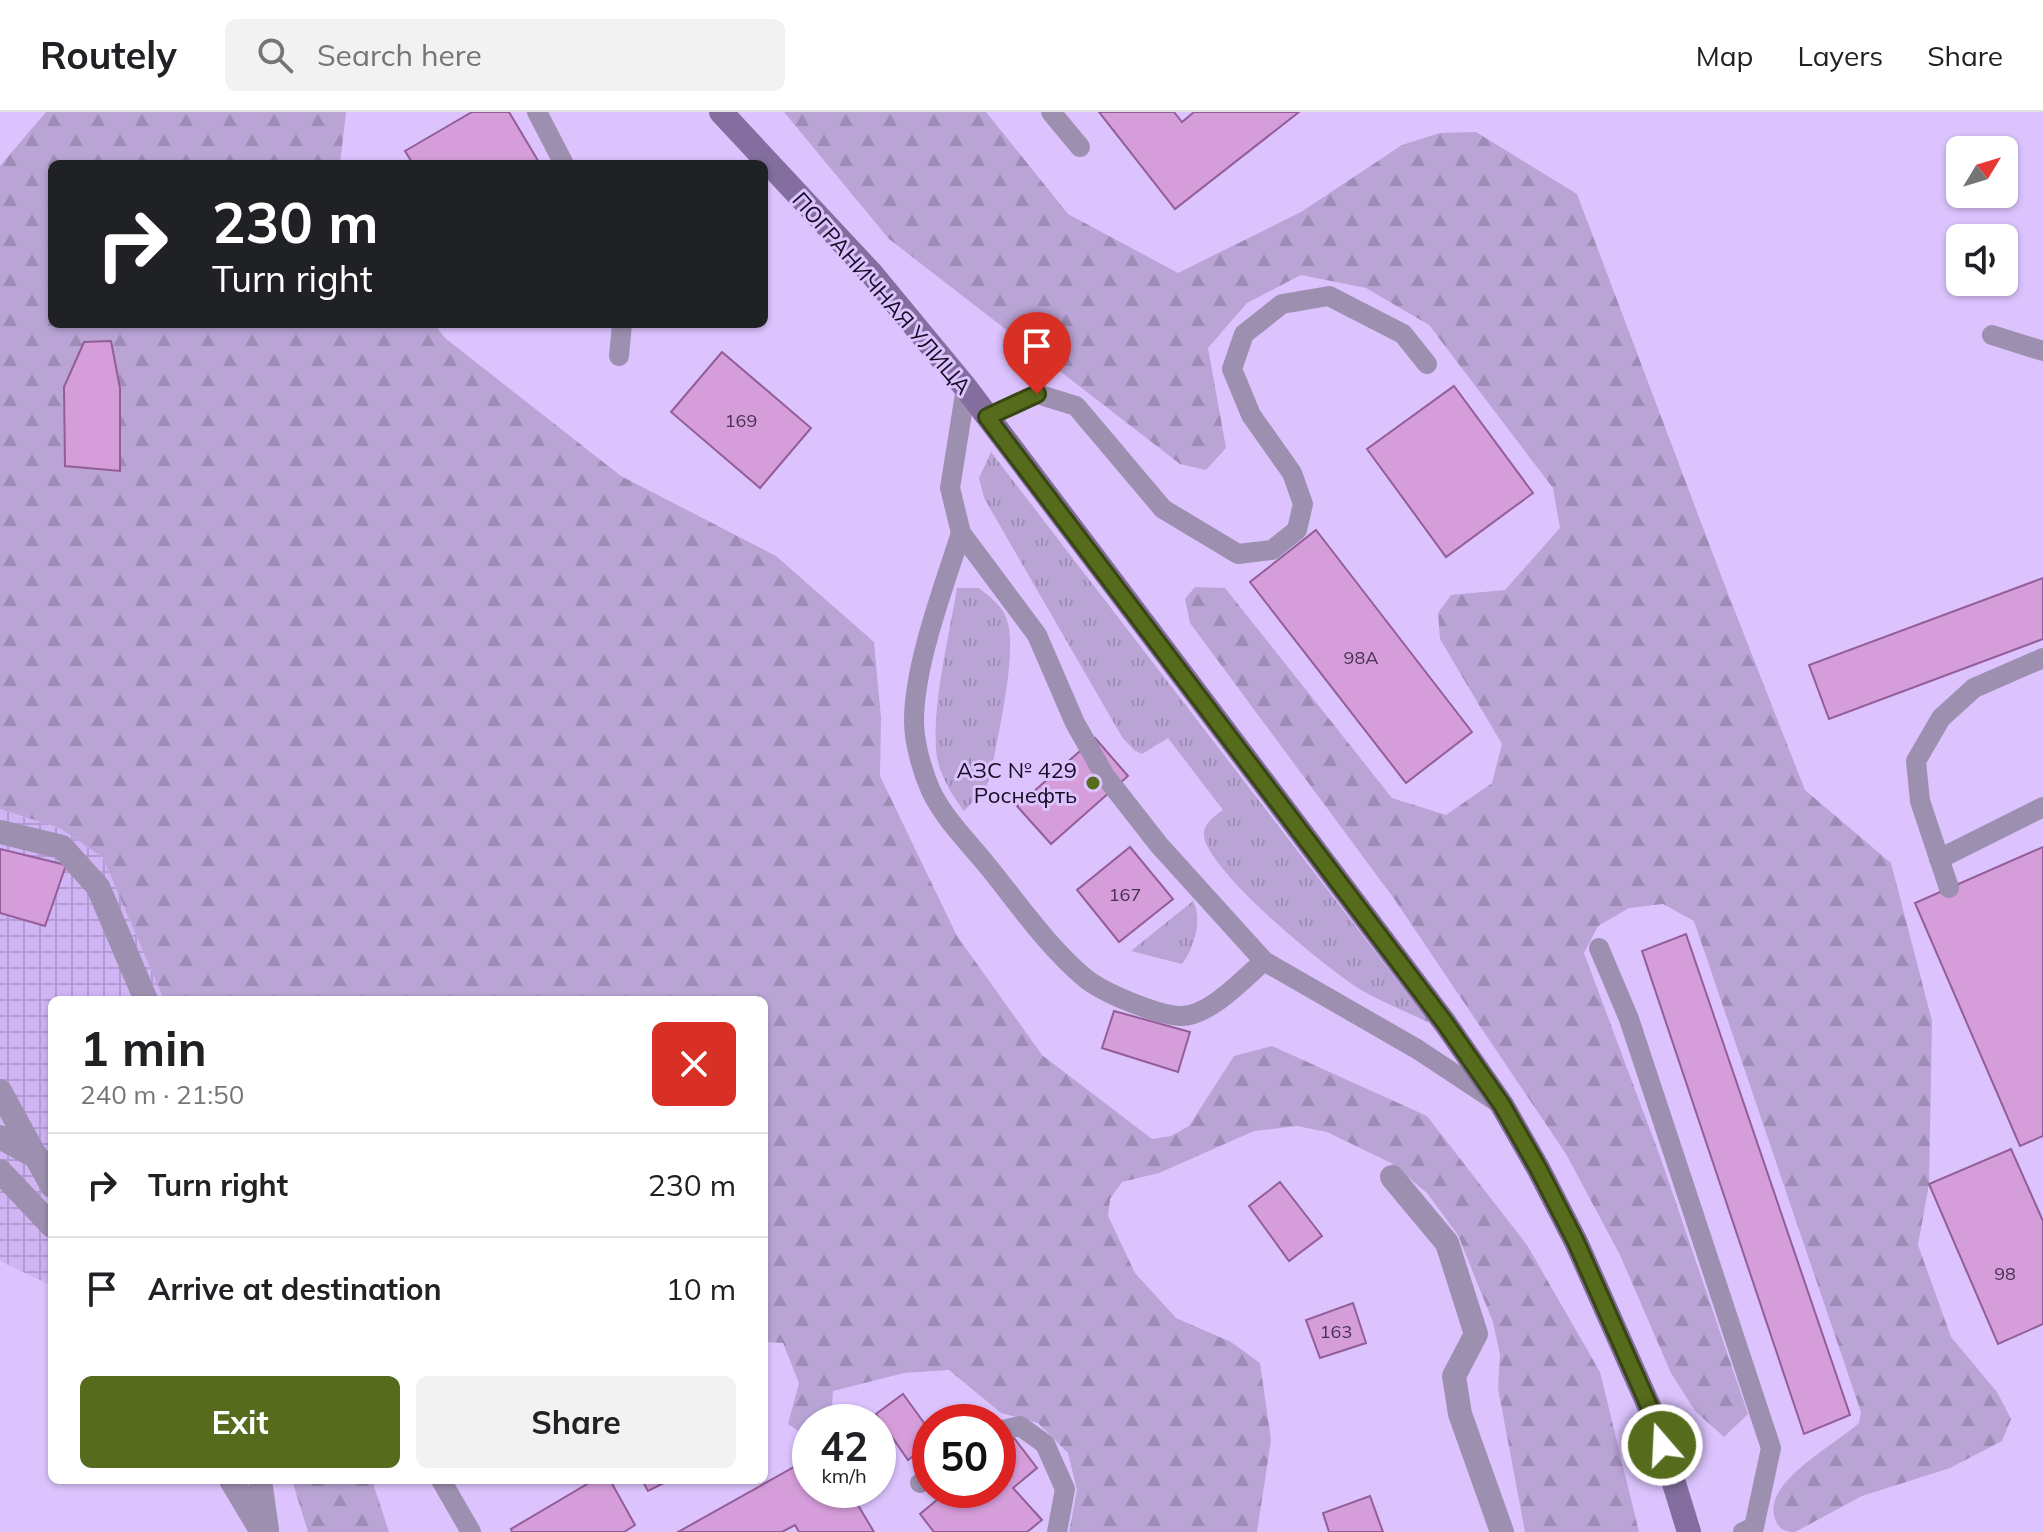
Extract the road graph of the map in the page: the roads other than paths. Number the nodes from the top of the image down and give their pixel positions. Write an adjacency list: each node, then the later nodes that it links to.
1 (537, 112): 5 (lane)
2 (721, 112): 6 (main road, ПОГРАНИЧНАЯ УЛИЦА)
3 (1051, 112): 4 (lane)
4 (1080, 147)
5 (562, 160)
6 (766, 160)
7 (768, 162): 13 (main road, ПОГРАНИЧНАЯ УЛИЦА)
8 (622, 328): 11 (lane)
9 (1992, 335): 10 (lane)
10 (2043, 351)
11 (619, 356)
12 (1427, 364): 14 (lane)
13 (966, 388): 14 (main road, ПОГРАНИЧНАЯ УЛИЦА); 15 (lane)
14 (987, 417): 25 (main road, ПОГРАНИЧНАЯ УЛИЦА)
15 (961, 533): 22 (lane); 22 (lane)
16 (2043, 658): 19 (lane)
17 (2043, 807): 19 (lane)
18 (0, 832): 23 (street)
19 (1939, 859): 20 (lane)
20 (1949, 888)
21 (1599, 948): 41 (lane)
22 (1264, 961): 25 (lane)
23 (144, 996)
24 (0, 1091): 27 (street)
25 (1502, 1105): 40 (main road, ПОГРАНИЧНАЯ УЛИЦА)
26 (0, 1137): 27 (street)
27 (38, 1158): 30 (street)
28 (0, 1171): 31 (street)
29 (1392, 1177): 39 (street)
30 (48, 1178)
31 (48, 1222)
32 (1016, 1427): 38 (lane)
33 (234, 1484): 36 (street)
34 (260, 1484): 36 (street)
35 (443, 1484): 37 (lane)
36 (264, 1532)
37 (471, 1532)
38 (1057, 1532)
39 (1502, 1532)
40 (1689, 1532)
41 (1743, 1532)

